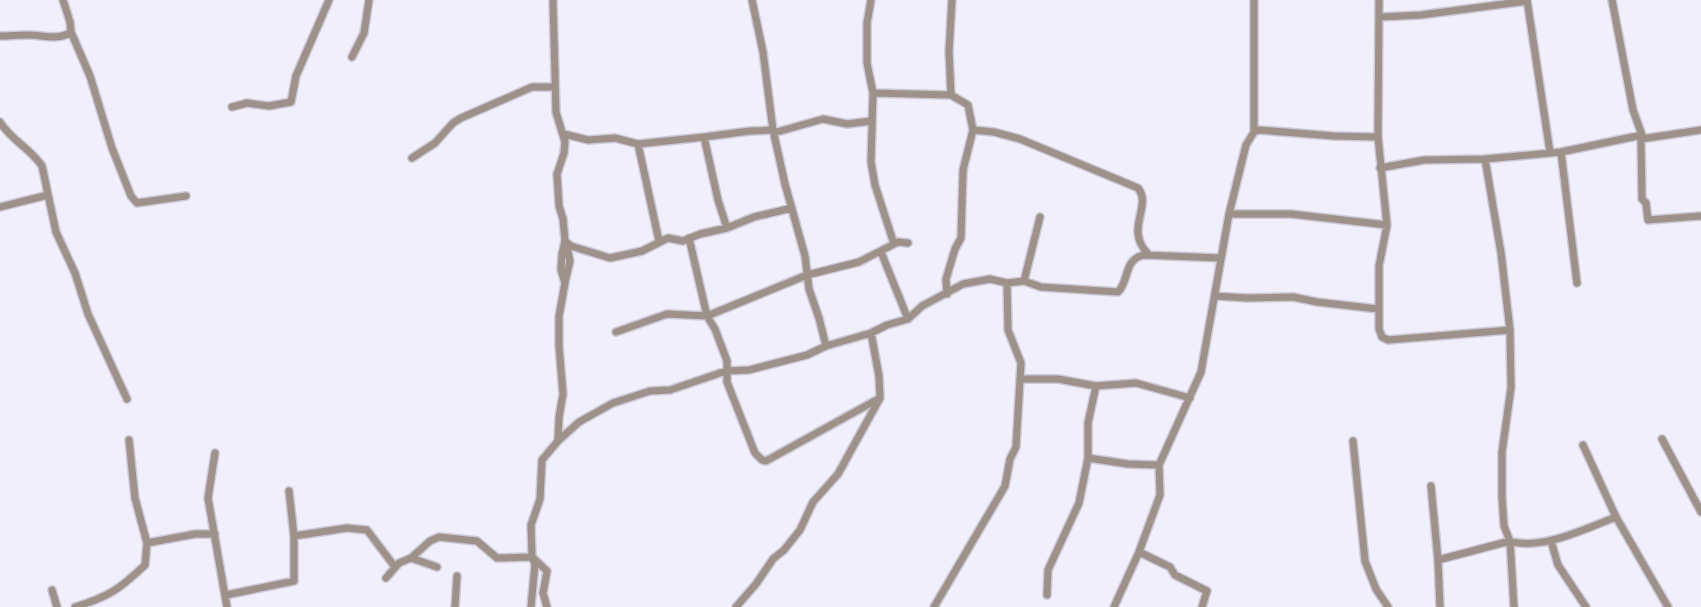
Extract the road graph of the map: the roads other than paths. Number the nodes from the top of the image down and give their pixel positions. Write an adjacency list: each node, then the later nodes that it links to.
1 (63, 0): 13 (street)
2 (328, 0): 19 (street)
3 (369, 0): 15 (street)
4 (553, 0): 16 (street)
5 (752, 0): 23 (street)
6 (872, 0): 17 (street)
7 (952, 0): 18 (street)
8 (1254, 0): 26 (street)
9 (1379, 0): 12 (street)
10 (1612, 0): 30 (street)
11 (1527, 1): 12 (street); 32 (street)
12 (1380, 17): 29 (street)
13 (71, 32): 14 (street); 38 (street)
14 (0, 36)
15 (352, 57)
16 (554, 87): 27 (street); 34 (street)
17 (873, 93): 18 (street); 20 (street)
18 (951, 95): 24 (street)
19 (232, 107)
20 (871, 121): 23 (street); 50 (street)
21 (0, 122): 22 (street)
22 (2, 130): 37 (street)
23 (773, 130): 28 (street); 40 (street)
24 (973, 130): 52 (street); 58 (street)
25 (1701, 130): 30 (street)
26 (1254, 132): 29 (street); 41 (street)
27 (564, 134): 31 (street); 47 (street)
28 (704, 137): 31 (street); 45 (street)
29 (1378, 137): 36 (street)
30 (1642, 137): 33 (street); 42 (street)
31 (638, 144): 48 (street)
32 (1550, 152): 33 (street); 35 (street)
33 (1561, 152): 57 (street)
34 (412, 158)
35 (1485, 159): 36 (street); 63 (street)
36 (1380, 168): 44 (street)
37 (48, 195): 39 (street); 72 (street)
38 (186, 196)
39 (0, 207)
40 (792, 208): 45 (street); 54 (street)
41 (1228, 214): 44 (street); 53 (street)
42 (1701, 216)
43 (1040, 217): 55 (street)
44 (1387, 225): 60 (street)
45 (728, 228): 46 (street)
46 (689, 238): 48 (street); 61 (street)
47 (566, 241): 48 (street); 75 (street)
48 (659, 241)
49 (908, 243): 50 (street)
50 (894, 244): 51 (street)
51 (881, 252): 54 (street); 62 (street)
52 (1149, 255): 53 (street); 55 (street)
53 (1221, 258): 59 (street)
54 (807, 275): 61 (street); 66 (street)
55 (1024, 281): 56 (street)
56 (1006, 283): 58 (street); 68 (street)
57 (1577, 283)
58 (947, 294): 62 (street)
59 (1215, 296): 60 (street); 71 (street)
60 (1378, 309): 63 (street)
61 (707, 316): 64 (street); 67 (street)
62 (908, 320): 65 (street)
63 (1510, 330): 87 (street)
64 (616, 332)
65 (871, 333): 66 (street); 70 (street)
66 (826, 346): 67 (street)
67 (726, 371): 70 (street); 75 (street)
68 (1022, 379): 69 (street); 108 (street)
69 (1096, 386): 71 (street); 79 (street)
70 (880, 398): 107 (street)
71 (1190, 398): 80 (street)
72 (128, 399)
73 (1662, 439): 83 (street)
74 (129, 440): 89 (street)
75 (558, 441): 91 (street)
76 (1353, 441): 111 (street)
77 (1583, 445): 84 (street)
78 (215, 453): 85 (street)
79 (1088, 458): 80 (street); 99 (street)
80 (1159, 465): 90 (street)
81 (1431, 486): 93 (street)
82 (289, 491): 86 (street)
83 (1701, 512)
84 (1616, 517): 88 (street); 115 (street)
85 (215, 534): 89 (street); 100 (street)
86 (294, 536): 94 (street); 100 (street)
87 (1510, 541): 88 (street); 93 (street); 113 (street)
88 (1551, 541): 114 (street)
89 (147, 543): 102 (street)
90 (1139, 552): 109 (street); 110 (street)
91 (532, 556): 92 (street); 105 (street); 106 (street)
92 (411, 558): 94 (street); 95 (street)
93 (1438, 560): 112 (street)
94 (395, 567): 97 (street)
95 (437, 567)
96 (457, 576): 104 (street)
97 (386, 578)
98 (52, 590): 101 (street)
99 (1047, 595)
100 (226, 596): 103 (street)
101 (57, 607)
102 (75, 607)
103 (227, 607)
104 (455, 607)
105 (531, 607)
106 (547, 607)
107 (735, 607)
108 (934, 607)
109 (1114, 607)
110 (1202, 607)
111 (1388, 607)
112 (1440, 607)
113 (1514, 607)
114 (1586, 607)
115 (1668, 607)

